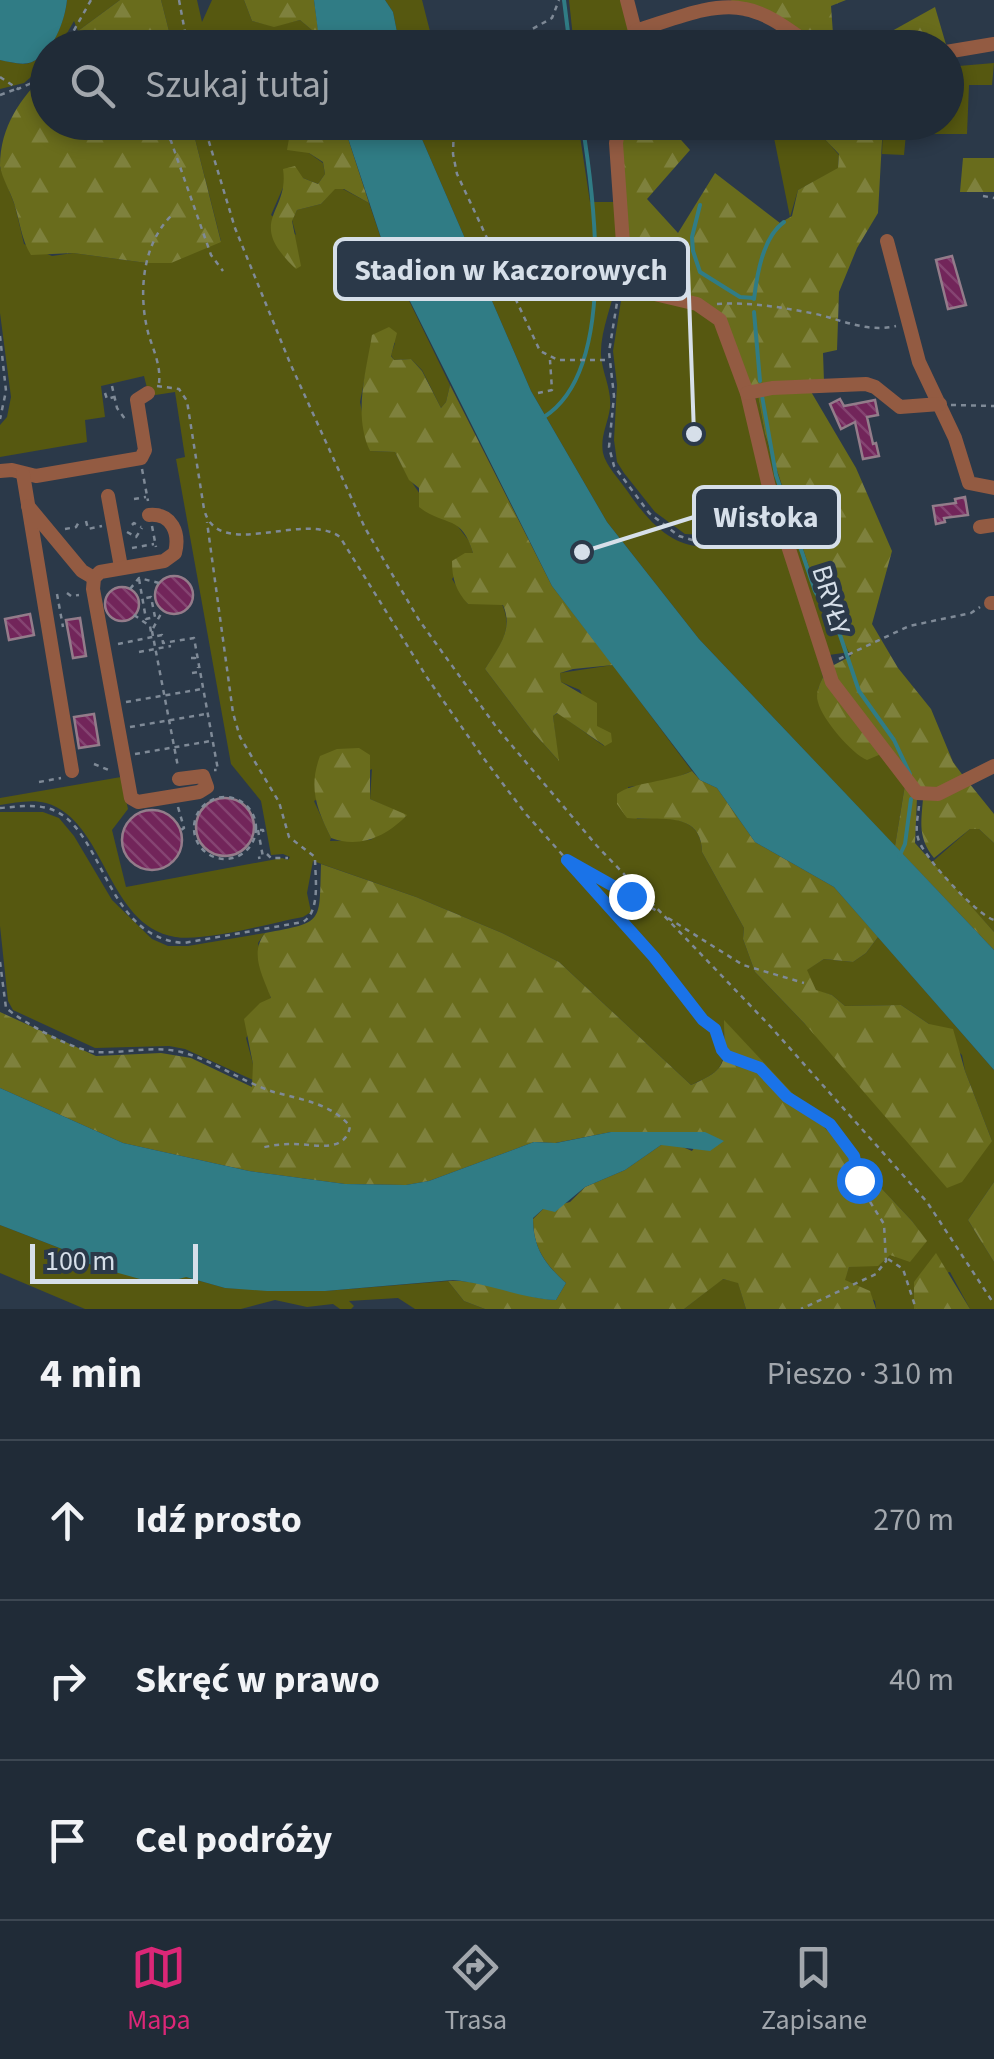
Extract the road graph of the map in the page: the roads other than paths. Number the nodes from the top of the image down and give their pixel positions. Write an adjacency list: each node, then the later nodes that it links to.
1 (627, 0): 2 (street)
2 (635, 30)
3 (639, 30): 4 (street)
4 (789, 30)
5 (994, 44): 6 (street)
6 (964, 49)
7 (617, 140): 10 (street, BRYŁY)
8 (887, 241): 11 (street)
9 (153, 388): 13 (street)
10 (747, 393): 11 (street); 20 (street, BRYŁY)
11 (940, 404): 14 (street)
12 (0, 471): 13 (street)
13 (23, 474): 16 (street)
14 (994, 488)
15 (108, 496): 18 (street)
16 (28, 506): 19 (street); 21 (street)
17 (146, 517): 18 (street)
18 (121, 568): 19 (street)
19 (94, 578): 22 (street)
20 (994, 766)
21 (72, 774)
22 (180, 774)

